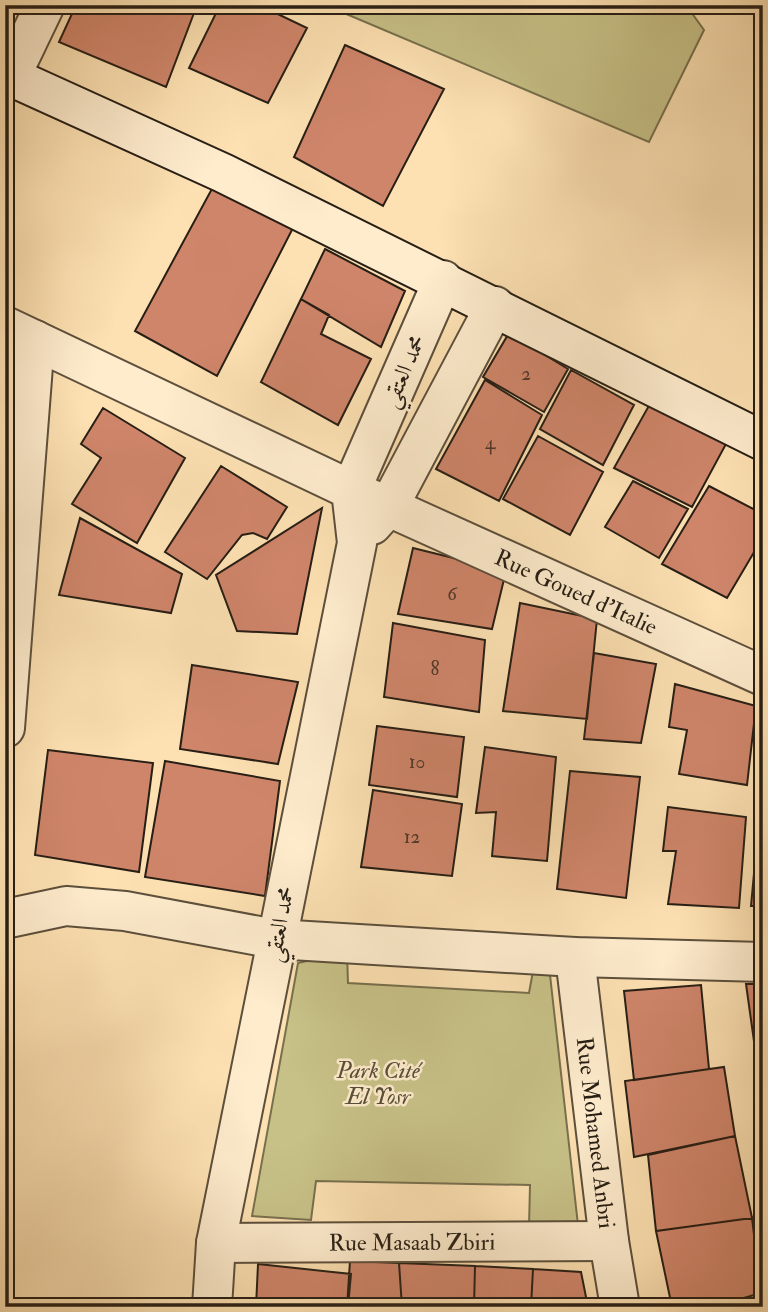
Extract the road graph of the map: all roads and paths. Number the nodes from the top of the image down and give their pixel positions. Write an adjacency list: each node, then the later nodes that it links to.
1 (45, 5): 2 (street)
2 (8, 75): 3 (street)
3 (443, 280): 4 (street); 7 (street, محمد العتقي)
4 (495, 306): 6 (street); 8 (street, محمد العتقي)
5 (20, 333): 7 (street, Rue Goued d'Italie); 11 (street)
6 (763, 441)
7 (351, 490): 8 (street, Rue Goued d'Italie); 9 (street, محمد العتقي)
8 (389, 506): 9 (street, محمد العتقي); 10 (street, Rue Goued d'Italie)
9 (357, 542): 13 (street, محمد العتقي)
10 (763, 676)
11 (5, 724)
12 (5, 919): 13 (street)
13 (275, 939): 14 (street); 17 (street, محمد العتقي)
14 (575, 957): 15 (street); 16 (street, Rue Mohamed Anbri)
15 (763, 962)
16 (609, 1241): 17 (street, Rue Masaab Zbiri); 19 (street, Rue Mohamed Anbri)
17 (216, 1243): 18 (street, محمد العتقي)
18 (212, 1307)
19 (620, 1307)

